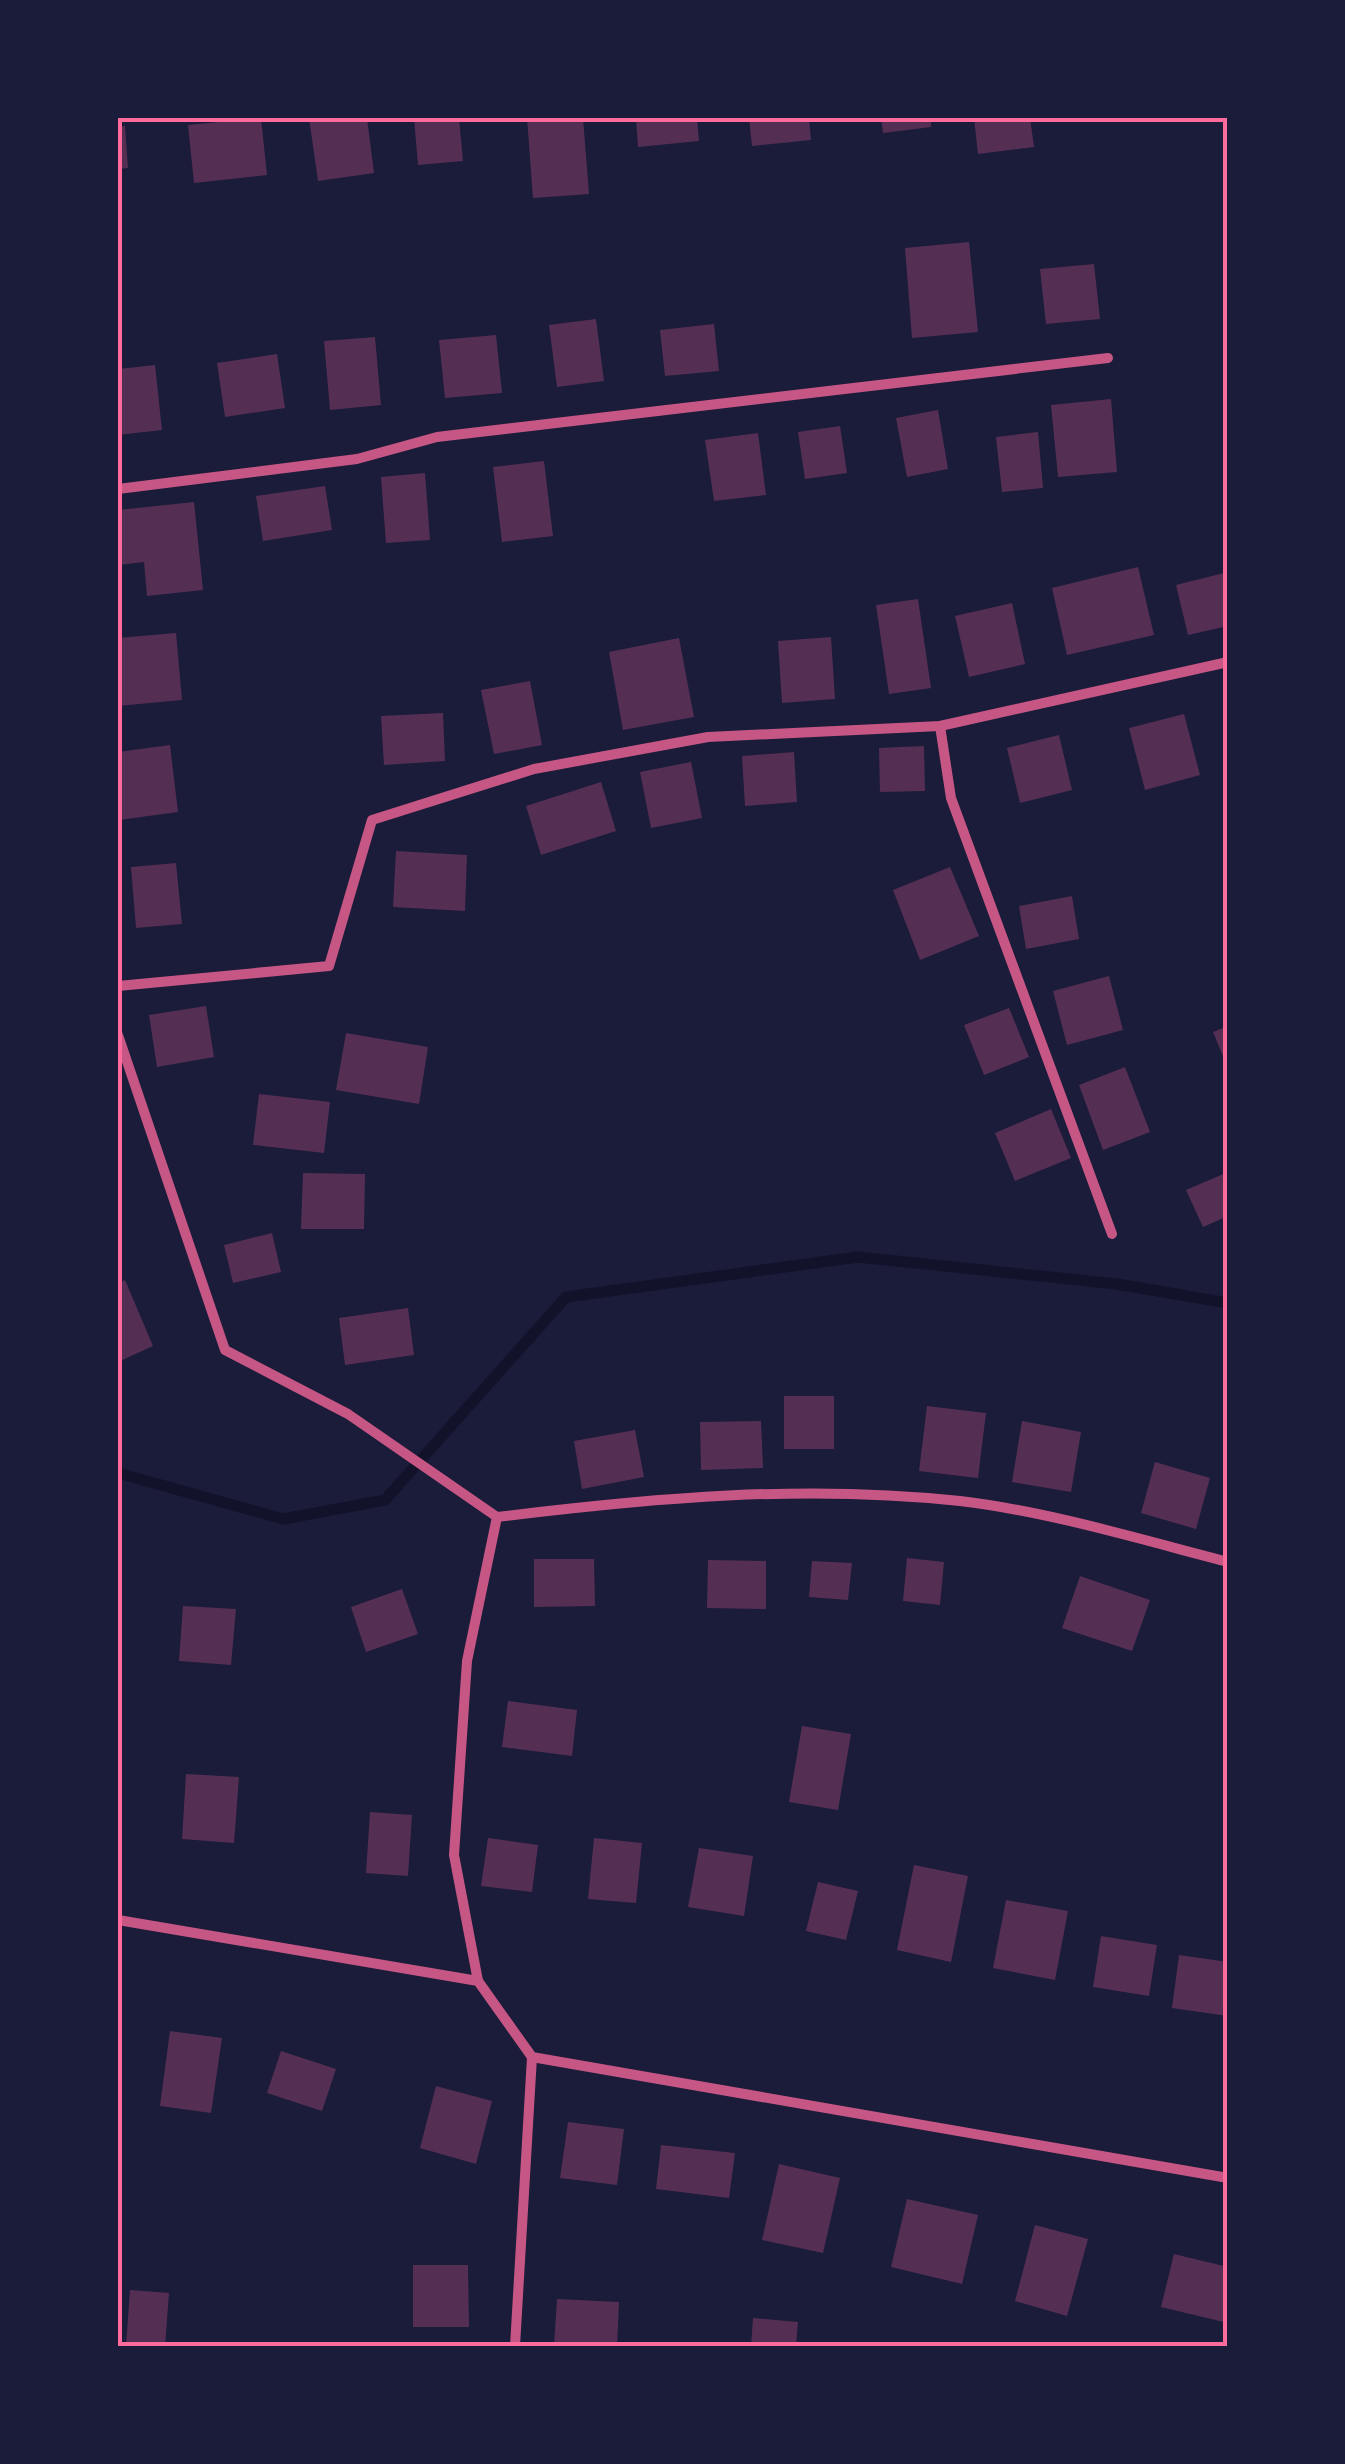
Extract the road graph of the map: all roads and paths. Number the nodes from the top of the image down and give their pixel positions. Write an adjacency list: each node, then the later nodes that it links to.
1 (1108, 358): 2 (street)
2 (118, 488)
3 (1228, 662): 4 (street)
4 (940, 726): 5 (street); 7 (street)
5 (118, 986)
6 (118, 1035): 8 (street)
7 (1112, 1234)
8 (497, 1517): 9 (street); 11 (street)
9 (1228, 1562)
10 (118, 1920): 11 (street)
11 (478, 1980): 12 (street)
12 (532, 2056): 13 (street); 14 (street)
13 (1228, 2178)
14 (515, 2346)

